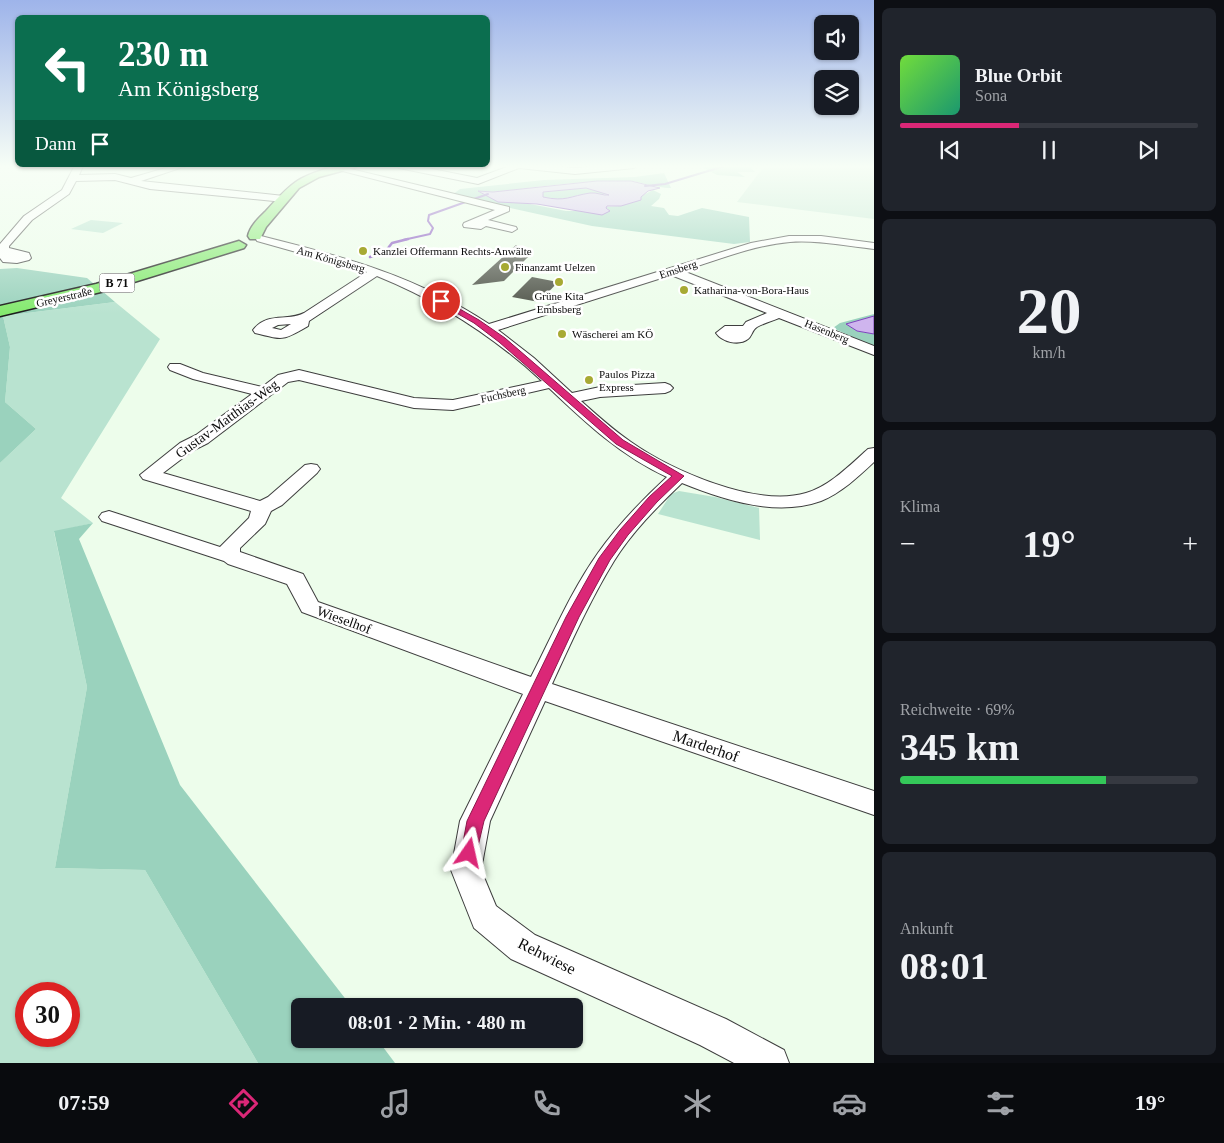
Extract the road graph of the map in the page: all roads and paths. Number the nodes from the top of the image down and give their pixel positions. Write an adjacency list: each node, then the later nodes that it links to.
1 (35, 215): 7 (street)
2 (269, 215): 5 (main road)
3 (494, 215): 4 (street)
4 (512, 229)
5 (247, 240): 9 (street, Am Königsberg); 10 (main road, Greyerstraße / B 71)
6 (874, 246): 8 (street, Emsberg)
7 (3, 250)
8 (672, 271): 11 (street, Hasenberg); 13 (street, Emsberg)
9 (376, 272): 12 (street, Am Königsberg); 13 (street, Am Königsberg)
10 (0, 311)
11 (780, 313): 14 (street); 15 (street, Hasenberg)
12 (301, 320)
13 (486, 329): 17 (street, Am Königsberg)
14 (746, 330)
15 (874, 351)
16 (175, 367): 19 (street)
17 (553, 383): 20 (street, Am Königsberg); 21 (street, Fuchsberg)
18 (664, 388): 20 (street)
19 (264, 392): 21 (street, Gustav-Matthias-Weg); 25 (street, Gustav-Matthias-Weg)
20 (570, 398): 24 (street, Am Königsberg)
21 (453, 405)
22 (874, 453): 24 (street, Am Königsberg)
23 (311, 469): 25 (street)
24 (679, 476): 28 (street, Rehwiese)
25 (262, 508): 27 (street)
26 (110, 517): 27 (street, Wieselhof)
27 (229, 554): 28 (street, Wieselhof)
28 (537, 689): 29 (street, Marderhof); 30 (street, Rehwiese)
29 (874, 803)
30 (771, 1063)

